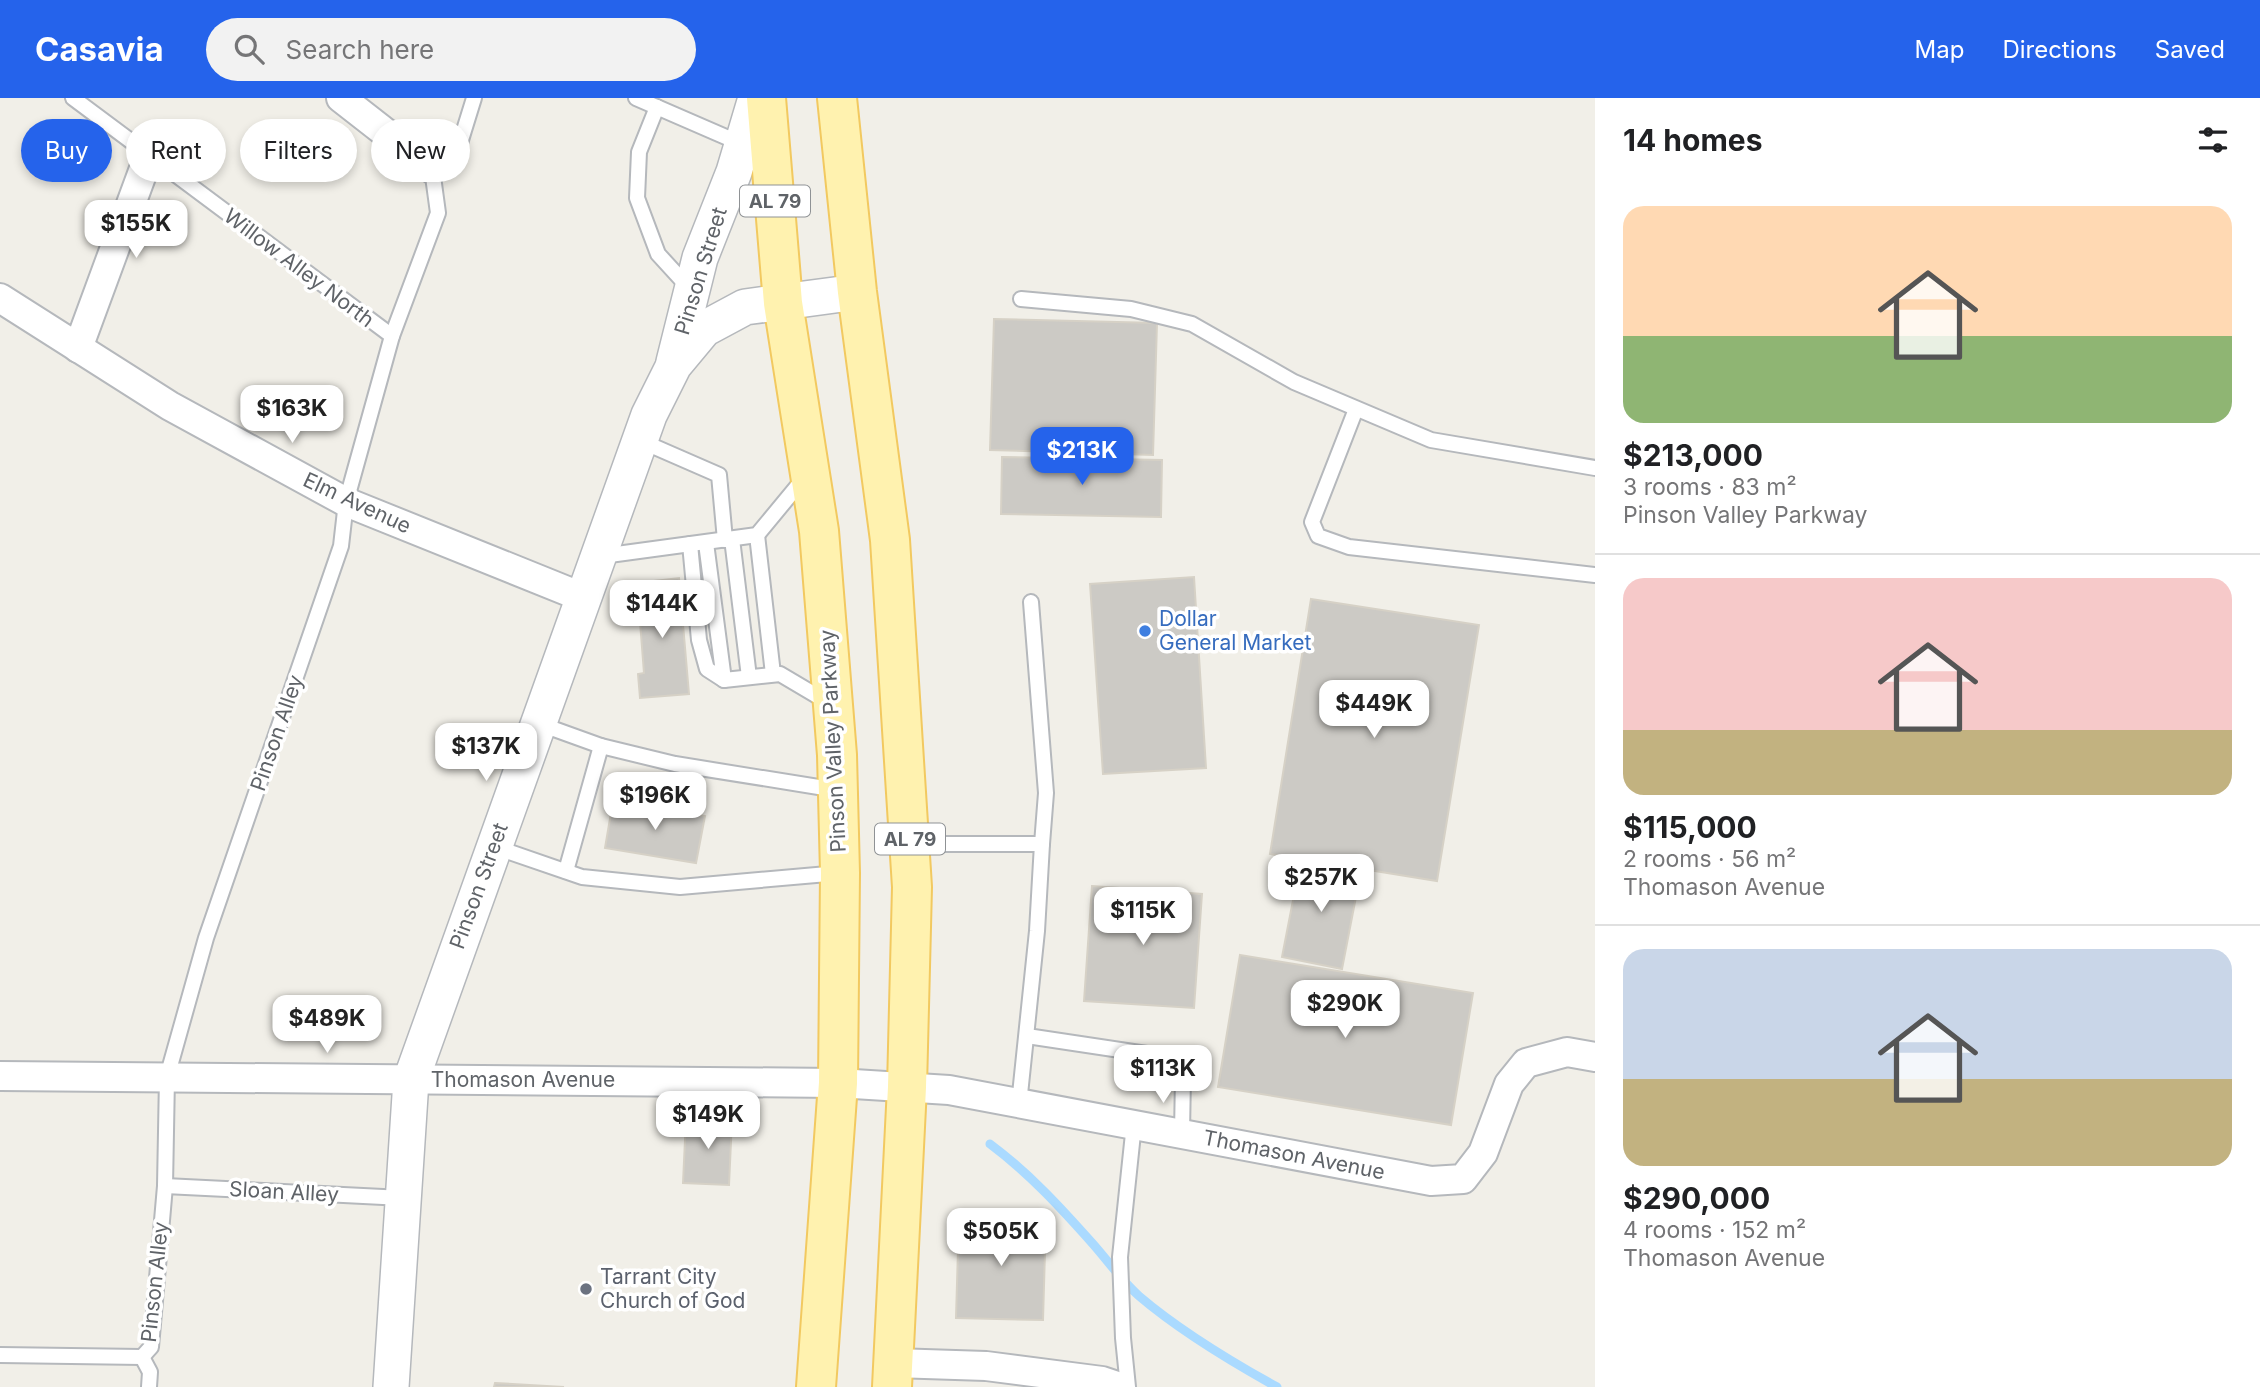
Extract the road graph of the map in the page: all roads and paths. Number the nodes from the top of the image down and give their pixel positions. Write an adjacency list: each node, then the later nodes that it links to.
1 (73, 98): 11 (lane, Willow Alley North)
2 (341, 98): 10 (street)
3 (474, 98): 9 (lane)
4 (636, 98): 8 (lane)
5 (756, 98): 12 (street, Pinson Street)
6 (766, 98): 20 (main road, Pinson Valley Parkway / AL 79)
7 (837, 98): 17 (main road, AL 79)
8 (657, 107): 12 (lane); 16 (lane)
9 (468, 119)
10 (371, 121)
11 (126, 138)
12 (742, 144): 16 (street, Pinson Street)
13 (139, 182): 22 (street)
14 (185, 182): 21 (lane, Willow Alley North)
15 (434, 182): 21 (lane, Pinson Alley)
16 (691, 291): 23 (street, Pinson Street)
17 (857, 292): 20 (street, Pinson Street); 44 (main road, AL 79)
18 (0, 298): 22 (street, Elm Avenue)
19 (1021, 299): 24 (lane)
20 (783, 303): 23 (street, Pinson Street); 27 (main road, Pinson Valley Parkway / AL 79)
21 (392, 336): 28 (lane, Pinson Alley)
22 (78, 348): 28 (street, Elm Avenue)
23 (674, 365): 25 (street, Pinson Street)
24 (1356, 409): 26 (lane); 34 (lane)
25 (639, 441): 30 (lane); 33 (street, Pinson Street)
26 (1595, 468)
27 (810, 472): 29 (lane); 40 (main road, Pinson Valley Parkway / AL 79)
28 (346, 502): 35 (street, Elm Avenue); 52 (lane, Pinson Alley)
29 (757, 535): 30 (lane); 37 (lane)
30 (728, 539): 31 (lane); 38 (lane)
31 (706, 543): 32 (lane); 39 (lane)
32 (690, 544): 33 (lane); 39 (lane)
33 (597, 556): 35 (street, Pinson Street)
34 (1595, 575)
35 (582, 597): 41 (street, Pinson Street)
36 (1031, 603): 45 (lane)
37 (773, 674): 38 (lane); 40 (lane)
38 (749, 677): 39 (lane)
39 (724, 680)
40 (833, 706): 43 (main road, Pinson Valley Parkway / AL 79)
41 (537, 723): 42 (lane); 46 (street, Pinson Street)
42 (601, 746): 43 (lane); 47 (lane)
43 (838, 790): 48 (main road, Pinson Valley Parkway / AL 79)
44 (910, 844): 45 (lane); 55 (main road, AL 79)
45 (1042, 844): 49 (lane)
46 (493, 846): 47 (lane); 53 (street, Pinson Street)
47 (566, 871): 48 (lane)
48 (840, 873): 54 (main road, Pinson Valley Parkway / AL 79)
49 (1027, 1036): 56 (lane); 58 (lane)
50 (1595, 1057): 58 (street, Thomason Avenue)
51 (0, 1076): 52 (street, Thomason Avenue)
52 (167, 1077): 53 (street, Thomason Avenue); 59 (lane, Pinson Alley)
53 (411, 1080): 54 (street, Thomason Avenue); 60 (street, Pinson Street)
54 (838, 1083): 55 (street, Thomason Avenue); 66 (main road, Pinson Valley Parkway / AL 79)
55 (907, 1087): 56 (street, Thomason Avenue); 63 (main road, AL 79)
56 (1019, 1104): 57 (street, Thomason Avenue)
57 (1133, 1124): 58 (street, Thomason Avenue); 68 (lane)
58 (1182, 1133)
59 (165, 1186): 60 (lane, Sloan Alley); 62 (lane, Pinson Alley)
60 (403, 1198): 65 (street, Pinson Street)
61 (0, 1355): 62 (lane)
62 (142, 1357): 64 (lane, Pinson Alley)
63 (893, 1375): 67 (street)
64 (149, 1387)
65 (391, 1387)
66 (816, 1387)
67 (1120, 1387)
68 (1128, 1387)

